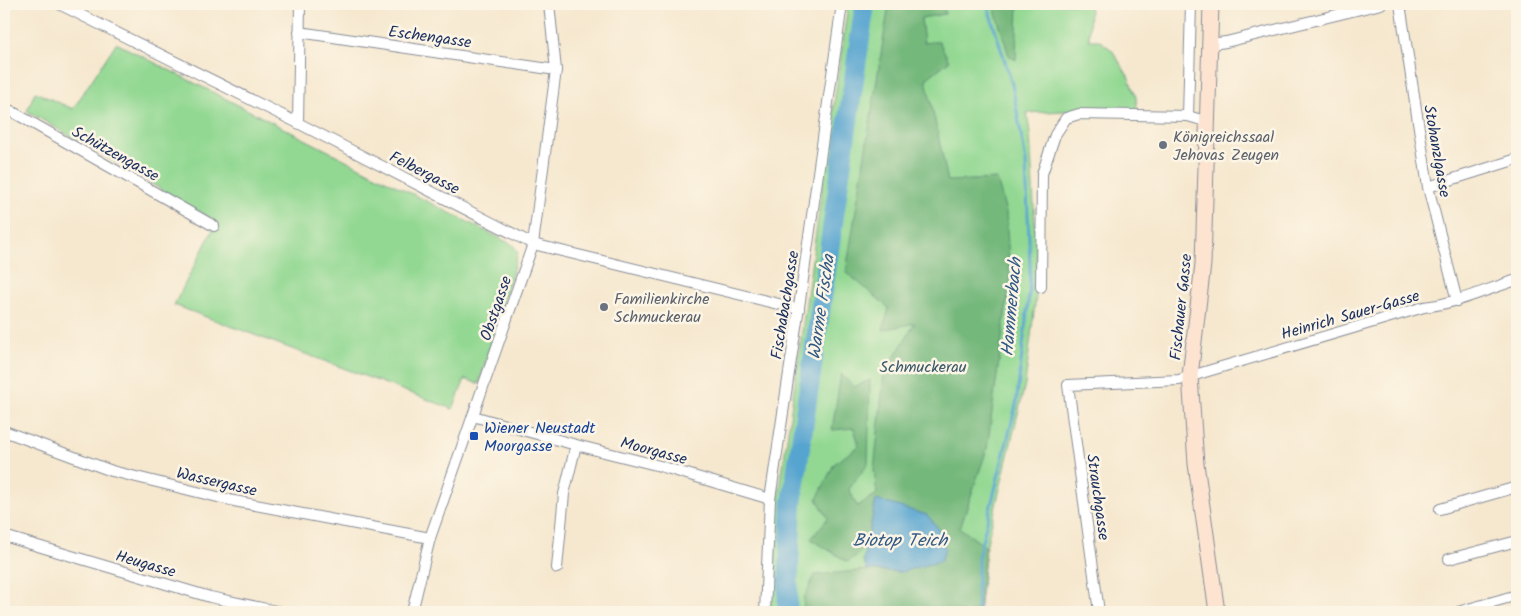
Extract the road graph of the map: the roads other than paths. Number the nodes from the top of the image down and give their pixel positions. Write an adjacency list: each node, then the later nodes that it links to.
1 (59, 4): 15 (street, Felbergasse)
2 (300, 4): 9 (street)
3 (549, 4): 11 (street, Obstgasse)
4 (842, 4): 23 (street, Fischabachgasse)
5 (1191, 4): 13 (street)
6 (1211, 4): 10 (main road, Fischauer Gasse)
7 (1381, 4): 10 (street)
8 (1400, 4): 17 (street, Stohanzlgasse)
9 (299, 32): 11 (street, Eschengasse); 15 (street)
10 (1211, 44): 14 (main road, Fischauer Gasse)
11 (556, 70): 19 (street, Obstgasse)
12 (4, 107): 18 (street, Schützengasse)
13 (1188, 116): 14 (street); 21 (street)
14 (1208, 122): 24 (main road, Fischauer Gasse)
15 (298, 123): 19 (street, Felbergasse)
16 (1517, 159): 17 (street)
17 (1428, 187): 22 (street, Stohanzlgasse)
18 (214, 226)
19 (533, 244): 23 (street, Felbergasse); 26 (street, Obstgasse)
20 (1517, 280): 22 (street, Heinrich Sauer-Gasse)
21 (1041, 287)
22 (1457, 301): 24 (street, Heinrich Sauer-Gasse)
23 (799, 309): 30 (street, Fischabachgasse)
24 (1190, 376): 25 (street, Heinrich Sauer-Gasse); 42 (main road, Fischauer Gasse)
25 (1068, 385): 41 (street, Strauchgasse)
26 (473, 416): 28 (street, Moorgasse); 33 (street, Obstgasse)
27 (4, 431): 33 (street, Wassergasse)
28 (576, 444): 30 (street, Moorgasse); 36 (street)
29 (1517, 487): 31 (street)
30 (770, 499): 40 (street, Fischabachgasse)
31 (1440, 509)
32 (4, 536): 38 (street, Heugasse)
33 (430, 538): 39 (street, Obstgasse)
34 (1517, 541): 35 (street)
35 (1449, 559)
36 (558, 568)
37 (1517, 595): 43 (street)
38 (281, 612)
39 (412, 612)
40 (765, 612)
41 (1099, 612)
42 (1216, 612)
43 (1458, 612)

